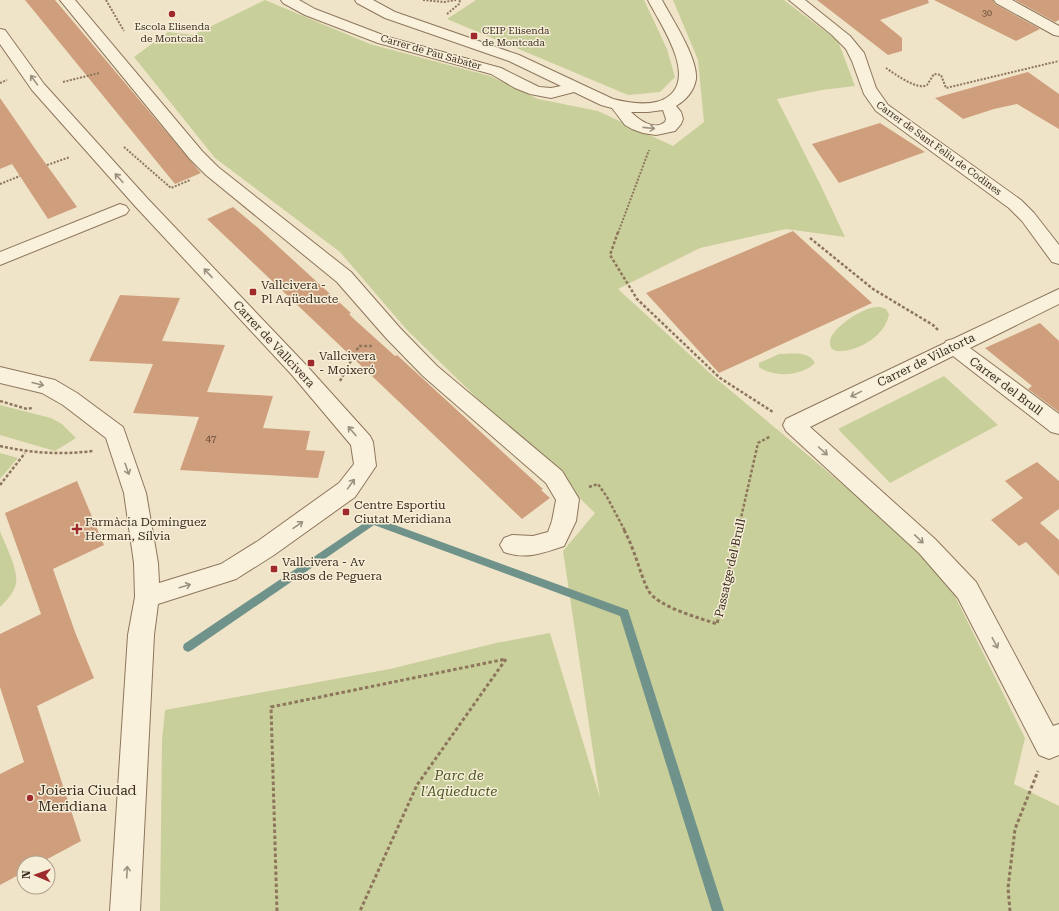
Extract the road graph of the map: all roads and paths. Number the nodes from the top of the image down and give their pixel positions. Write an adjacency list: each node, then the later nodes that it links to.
1 (67, 0): 16 (street)
2 (288, 0): 19 (street, Carrer de Pau Sabater)
3 (362, 0): 19 (street)
4 (423, 0): 5 (path)
5 (456, 0)
6 (460, 0): 11 (path)
7 (655, 0): 20 (street)
8 (796, 0): 31 (street, Carrer de Sant Feliu de Codines)
9 (1001, 0): 13 (street)
10 (1016, 0): 12 (street)
11 (460, 4)
12 (1059, 17)
13 (1059, 32)
14 (0, 33): 46 (street, Carrer de Vallcivera, one-way to 14)
15 (1059, 61): 17 (path)
16 (120, 65): 18 (path); 26 (street)
17 (883, 66)
18 (62, 82)
19 (576, 86): 21 (street)
20 (667, 104): 21 (street); 21 (street, one-way to 20)
21 (619, 106)
22 (119, 143): 26 (path)
23 (649, 149): 38 (path)
24 (72, 156): 25 (path)
25 (47, 165)
26 (212, 171): 34 (street)
27 (20, 176): 28 (path)
28 (0, 184)
29 (120, 210): 32 (street)
30 (810, 238): 35 (path)
31 (1059, 258)
32 (0, 259)
33 (1059, 296): 35 (street, Carrer de Vilatorta)
34 (404, 344): 37 (path); 44 (street)
35 (953, 346): 38 (street, Carrer de Vilatorta, one-way to 38); 39 (street, Carrer del Brull)
36 (0, 375): 46 (street, one-way to 46)
37 (337, 385)
38 (794, 425): 44 (path, Passatge del Brull); 47 (street, one-way to 47)
39 (1059, 426)
40 (0, 446): 42 (path)
41 (96, 451): 42 (path)
42 (26, 452): 43 (path)
43 (0, 485)
44 (566, 496): 45 (street)
45 (512, 545)
46 (148, 597): 48 (street, one-way to 46)
47 (1054, 742): 51 (path)
48 (125, 911)
49 (277, 911): 50 (path)
50 (360, 911)
51 (1010, 911)

